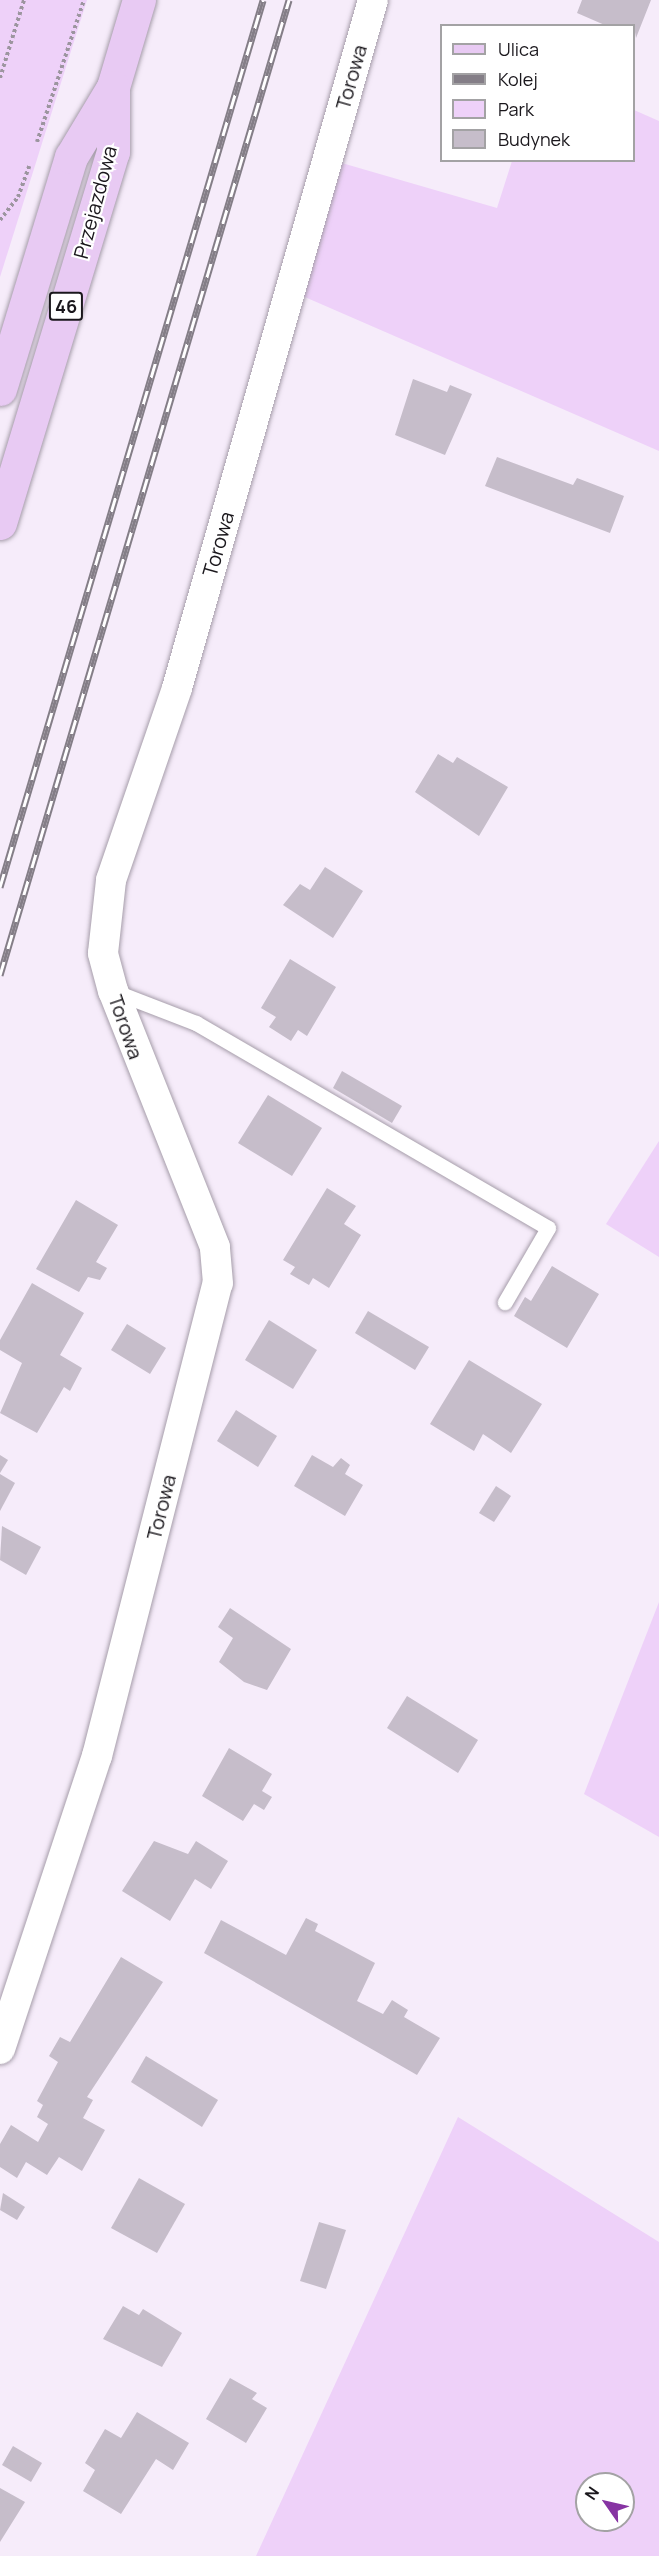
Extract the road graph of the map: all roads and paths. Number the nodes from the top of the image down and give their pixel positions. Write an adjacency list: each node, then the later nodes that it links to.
1 (24, 0): 5 (path)
2 (84, 0): 7 (path)
3 (138, 0): 6 (main road, Przejazdowa / 46)
4 (373, 0): 10 (street, Torowa)
5 (0, 78)
6 (113, 87): 8 (main road, Przejazdowa / 46); 9 (main road, Przejazdowa / 46)
7 (0, 220)
8 (0, 389)
9 (0, 523)
10 (113, 991): 11 (lane); 12 (street, Torowa)
11 (505, 1302)
12 (0, 2049)

